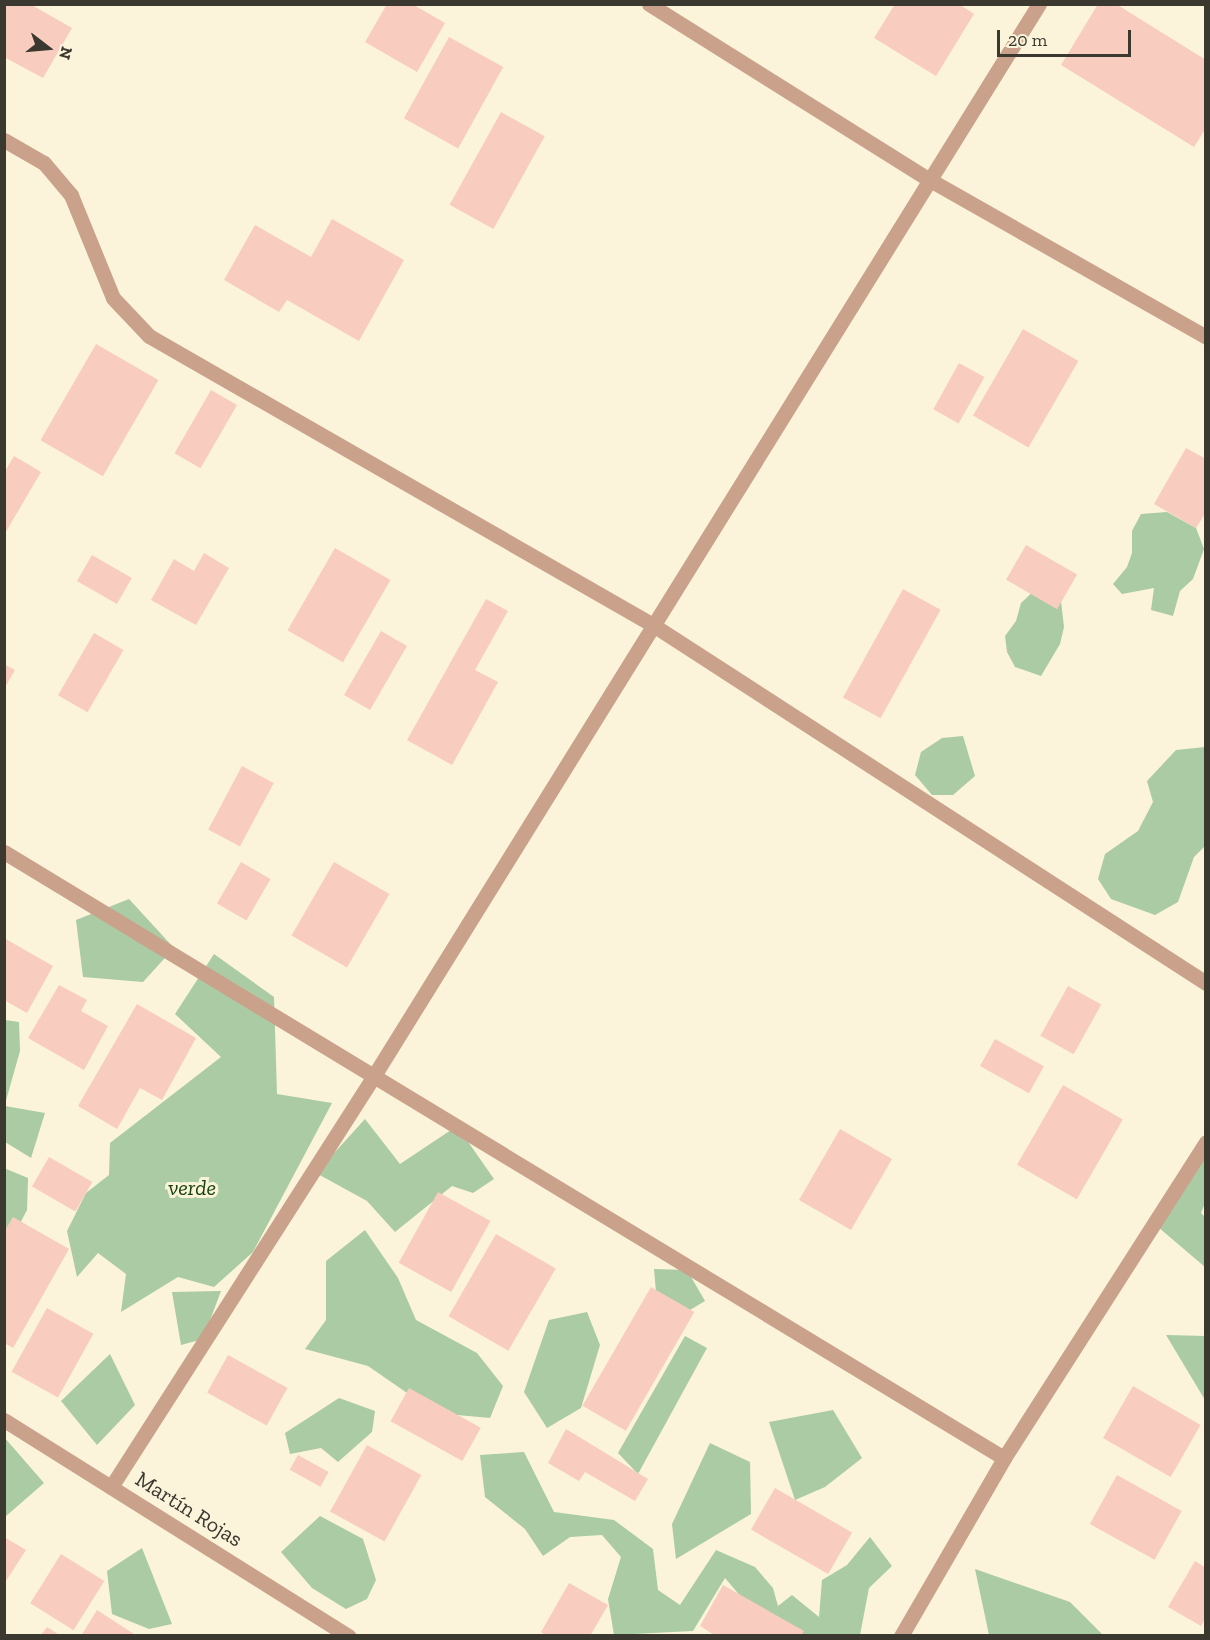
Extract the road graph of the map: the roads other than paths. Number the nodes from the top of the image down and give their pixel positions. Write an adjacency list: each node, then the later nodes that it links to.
1 (649, 4): 4 (street)
2 (1039, 4): 4 (street)
3 (4, 140): 6 (street)
4 (930, 180): 5 (street); 6 (street)
5 (1206, 337)
6 (653, 625): 8 (street); 9 (street)
7 (4, 852): 9 (street)
8 (1206, 983)
9 (375, 1074): 12 (street); 13 (street)
10 (1206, 1142): 12 (street)
11 (4, 1420): 13 (street, Martín Rojas)
12 (1004, 1458): 15 (street)
13 (111, 1487): 14 (street, Martín Rojas)
14 (349, 1635)
15 (901, 1635)

